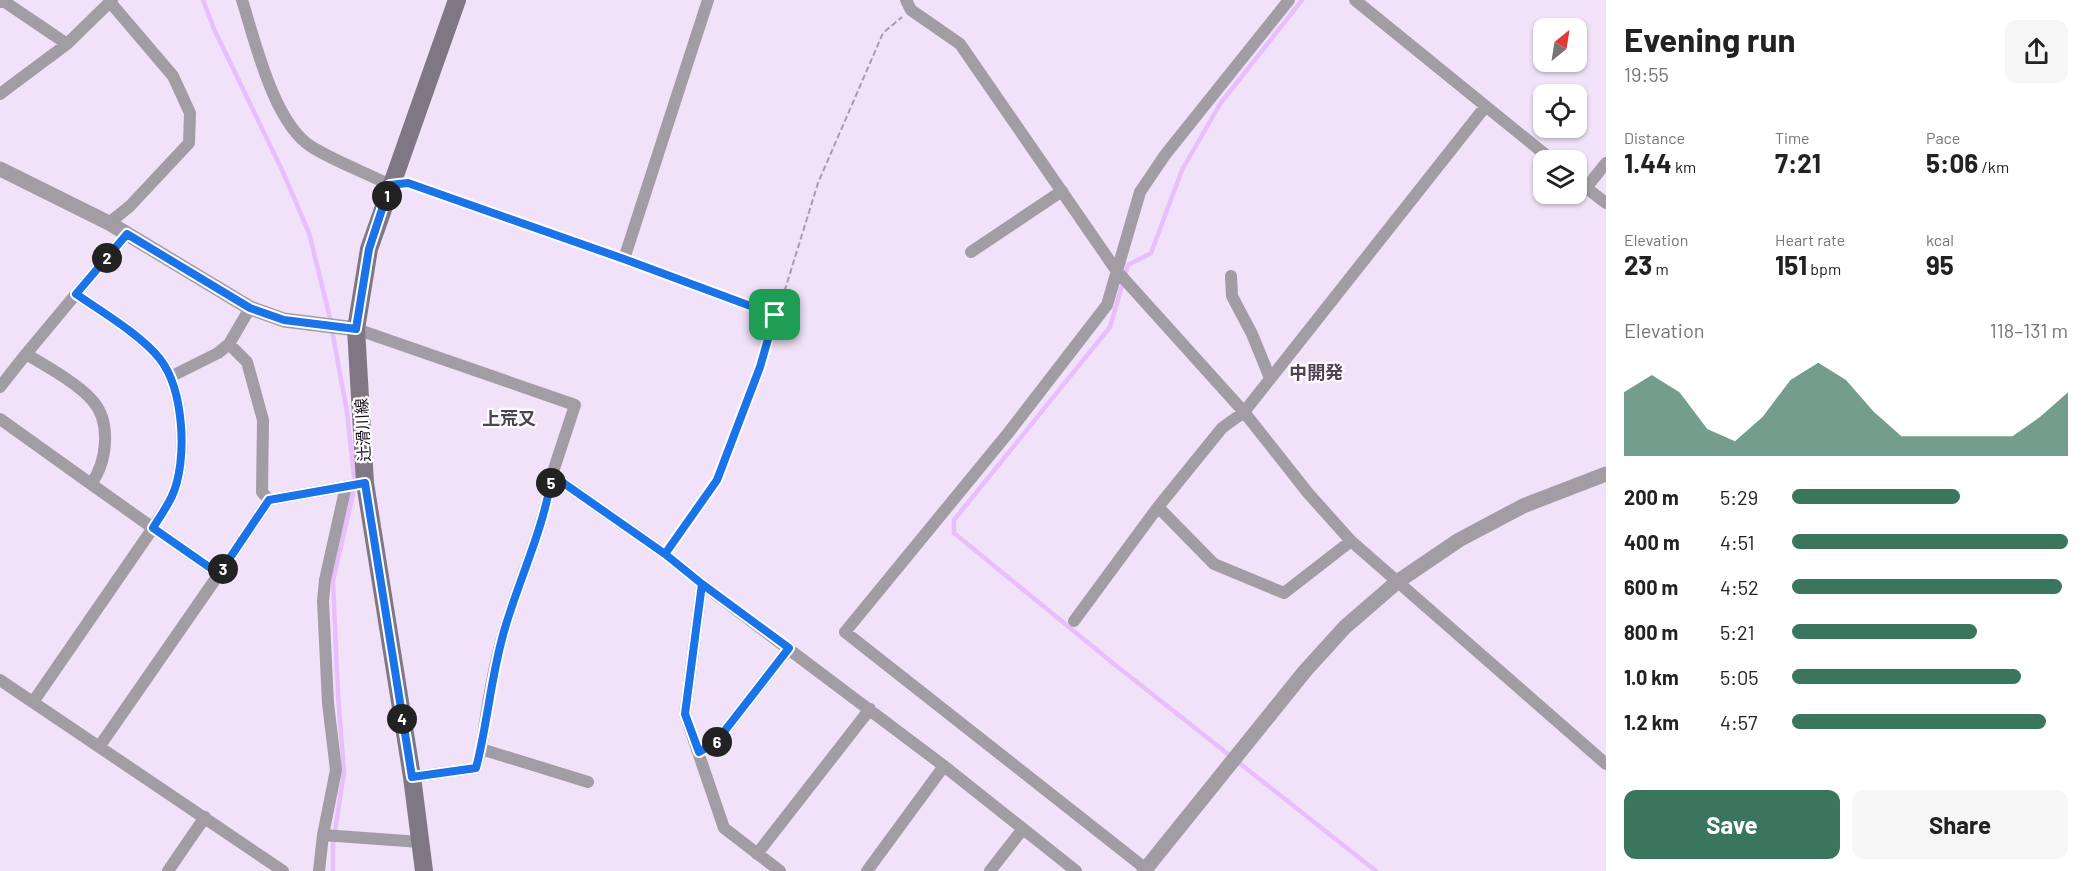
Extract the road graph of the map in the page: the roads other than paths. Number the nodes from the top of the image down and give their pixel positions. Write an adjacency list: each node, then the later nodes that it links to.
1 (242, 0): 16 (street)
2 (457, 0): 16 (main road, 辻滑川線)
3 (708, 0): 23 (street)
4 (1289, 0): 24 (street)
5 (1355, 0): 11 (street)
6 (111, 1): 9 (street); 20 (street)
7 (0, 2): 9 (street)
8 (912, 3): 18 (street)
9 (67, 44): 10 (street)
10 (0, 94)
11 (1485, 107): 12 (street); 32 (street)
12 (1539, 150)
13 (1606, 163): 15 (street)
14 (0, 169): 20 (street)
15 (1587, 179)
16 (390, 185): 28 (main road, 辻滑川線)
17 (1587, 189): 19 (street)
18 (1062, 191): 22 (street); 24 (street)
19 (1606, 203)
20 (109, 223): 21 (street)
21 (127, 234): 26 (street); 27 (street)
22 (971, 252)
23 (624, 259)
24 (1116, 270): 34 (street); 65 (street)
25 (1231, 276): 32 (street)
26 (76, 294): 30 (street); 31 (street)
27 (250, 308): 28 (street); 29 (street)
28 (356, 329): 37 (street); 38 (main road, 辻滑川線)
29 (229, 345): 31 (street); 41 (street)
30 (26, 354): 33 (street); 39 (street)
31 (170, 377): 43 (street)
32 (1270, 378): 34 (street)
33 (0, 387)
34 (1244, 412): 42 (street); 44 (street)
35 (0, 419): 39 (street)
36 (1606, 474): 46 (street)
37 (552, 475): 47 (street); 54 (street)
38 (365, 483): 40 (street); 58 (main road, 辻滑川線)
39 (91, 484): 43 (street)
40 (346, 486): 41 (street); 62 (street)
41 (269, 500): 45 (street)
42 (1158, 507): 44 (street); 48 (street)
43 (153, 528): 45 (street); 51 (street)
44 (1351, 541): 46 (street)
45 (219, 574): 53 (street)
46 (1397, 582): 56 (street); 65 (street)
47 (702, 584): 49 (street); 55 (street)
48 (1074, 621)
49 (789, 648): 52 (street); 55 (street)
50 (0, 680): 51 (street)
51 (33, 702): 53 (street)
52 (870, 709): 57 (street); 64 (street)
53 (99, 747): 60 (street)
54 (481, 749): 58 (street); 59 (street)
55 (699, 752): 64 (street)
56 (1606, 764)
57 (944, 766): 61 (street); 71 (street)
58 (412, 777): 63 (main road, 辻滑川線)
59 (588, 782)
60 (205, 817): 66 (street); 67 (street)
61 (1023, 830): 72 (street); 73 (street)
62 (323, 835): 63 (street); 68 (street)
63 (420, 842): 69 (main road, 辻滑川線)
64 (758, 854): 70 (street)
65 (1145, 870)
66 (168, 871)
67 (283, 871)
68 (319, 871)
69 (424, 871)
70 (780, 871)
71 (867, 871)
72 (990, 871)
73 (1076, 871)

